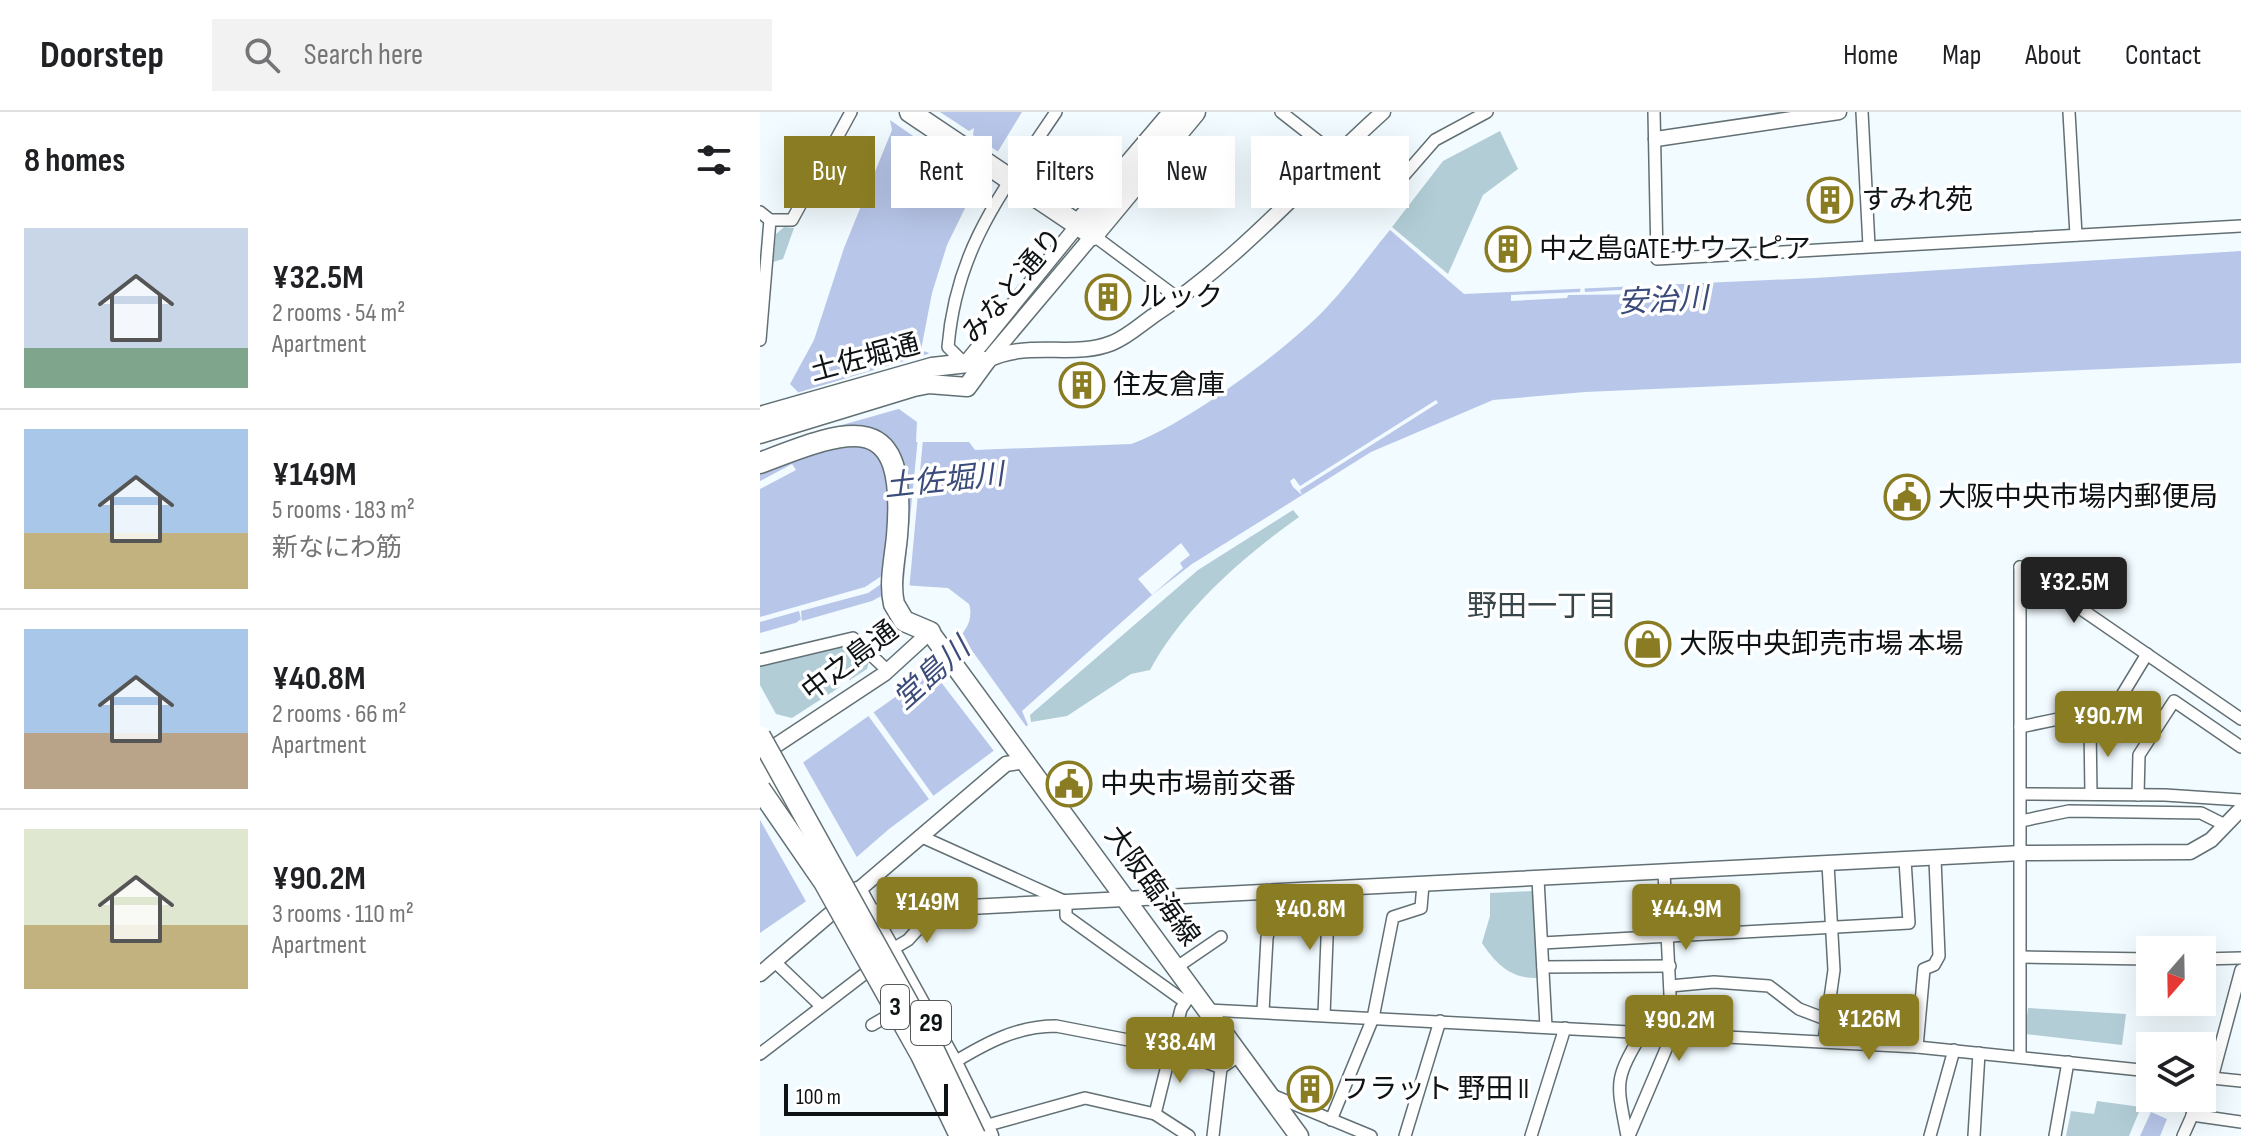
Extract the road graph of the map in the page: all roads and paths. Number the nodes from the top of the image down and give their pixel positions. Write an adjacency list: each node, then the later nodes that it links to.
1 (851, 112): 20 (street)
2 (910, 112): 18 (highway)
3 (1056, 112): 18 (street)
4 (1174, 112): 22 (highway, みなと通り)
5 (1195, 112): 22 (highway, みなと通り)
6 (1281, 112): 14 (street)
7 (1383, 112): 15 (street)
8 (1487, 112): 17 (street)
9 (1654, 112): 16 (street)
10 (1839, 112): 13 (street)
11 (1862, 112): 24 (street)
12 (2069, 112): 23 (street)
13 (1795, 115): 16 (street)
14 (1312, 136)
15 (1356, 136)
16 (1656, 139): 24 (street)
17 (1409, 170)
18 (1002, 175): 22 (highway); 28 (street)
19 (1281, 208): 25 (street)
20 (765, 216): 26 (street)
21 (2241, 226): 23 (street)
22 (1086, 230): 25 (street); 27 (street, みなと通り); 28 (street, みなと通り)
23 (2076, 235): 24 (street)
24 (1869, 246)
25 (1179, 299): 27 (street)
26 (761, 331)
27 (986, 361): 28 (main road, 土佐堀通); 29 (main road, みなと通り)
28 (965, 364): 29 (main road, みなと通り); 31 (main road, 土佐堀通)
29 (960, 386): 31 (main road, 土佐堀通)
30 (760, 416): 31 (main road, 土佐堀通)
31 (789, 417): 32 (main road, 土佐堀通)
32 (760, 434)
33 (760, 463): 34 (highway)
34 (934, 637): 37 (street, 中之島通); 46 (main road, 大阪臨海線)
35 (2147, 654): 38 (street); 42 (street); 43 (street)
36 (760, 660): 37 (street)
37 (888, 671): 45 (street, 中之島通)
38 (2187, 682): 39 (street); 40 (street)
39 (2174, 701): 44 (street); 50 (street)
40 (2241, 719)
41 (760, 722): 45 (highway, 3, bridge)
42 (2090, 725): 43 (street); 49 (street)
43 (2020, 727): 48 (street)
44 (2241, 747)
45 (769, 755): 61 (street); 65 (highway, 3, bridge); 123 (highway, 3, bridge)
46 (1026, 761): 54 (street); 66 (main road, 大阪臨海線)
47 (760, 786): 65 (highway, 3, bridge)
48 (2021, 794): 49 (street); 53 (street)
49 (2091, 794): 50 (street)
50 (2138, 795): 51 (street)
51 (2241, 800)
52 (2235, 820): 53 (street); 55 (street)
53 (2021, 821): 55 (street)
54 (920, 836): 61 (street); 67 (street)
55 (2022, 853): 56 (street); 75 (street)
56 (1935, 859): 57 (street); 102 (street)
57 (1905, 860): 58 (street); 70 (street)
58 (1828, 864): 59 (street); 70 (street)
59 (1664, 872): 60 (street); 72 (street)
60 (1538, 879): 62 (street); 73 (street)
61 (854, 884): 65 (street); 69 (main road, 29)
62 (1423, 884): 63 (street); 93 (street)
63 (1329, 888): 64 (street); 92 (street)
64 (1278, 891): 66 (street); 90 (street)
65 (827, 897): 79 (street); 84 (main road, 29); 124 (highway, 3, bridge)
66 (1126, 898): 67 (street); 81 (main road, 大阪臨海線)
67 (1066, 902): 68 (street); 87 (street)
68 (938, 907): 69 (street); 74 (street)
69 (871, 912): 74 (main road, 29)
70 (1831, 927): 72 (street); 94 (street)
71 (1221, 937): 81 (street)
72 (1668, 937): 73 (street); 80 (street)
73 (1542, 943): 82 (street)
74 (891, 950): 111 (main road, 29)
75 (2021, 957): 77 (street); 109 (street)
76 (2241, 958): 78 (street)
77 (2136, 959)
78 (2216, 959)
79 (775, 962): 85 (street); 88 (street)
80 (1670, 966): 82 (street); 86 (street)
81 (1177, 967): 87 (main road, 大阪臨海線)
82 (1543, 967): 97 (street)
83 (2241, 970): 104 (street)
84 (867, 972): 88 (street); 91 (main road, 29)
85 (760, 974)
86 (1670, 986): 94 (street); 100 (street)
87 (1189, 997): 89 (main road, 大阪臨海線); 103 (street)
88 (820, 1005): 107 (street)
89 (1208, 1010): 90 (street); 108 (main road, 大阪臨海線)
90 (1263, 1011): 92 (street)
91 (891, 1014): 96 (street); 124 (main road, 29)
92 (1324, 1015): 93 (street)
93 (1373, 1018): 95 (street); 120 (street)
94 (1828, 1020): 101 (street)
95 (1440, 1021): 97 (street); 130 (street)
96 (872, 1025)
97 (1546, 1027): 98 (street)
98 (1565, 1028): 99 (street); 131 (street)
99 (1642, 1033): 100 (street); 132 (street)
100 (1672, 1035): 101 (street); 132 (street)
101 (1824, 1041): 102 (street)
102 (1917, 1047): 105 (street)
103 (1170, 1048): 111 (street); 112 (street); 118 (street)
104 (2216, 1049)
105 (1954, 1050): 106 (street); 133 (street)
106 (1979, 1053): 109 (street); 134 (street)
107 (760, 1054)
108 (1240, 1055): 112 (street); 116 (main road, 大阪臨海線)
109 (2020, 1057): 110 (street)
110 (2068, 1062): 113 (street); 135 (street)
111 (953, 1063): 123 (main road, 29)
112 (1221, 1068): 126 (street)
113 (2136, 1069)
114 (2216, 1079): 115 (street)
115 (2241, 1081)
116 (1268, 1093): 120 (street); 127 (main road, 大阪臨海線)
117 (2193, 1112): 119 (street)
118 (1155, 1114): 123 (street); 125 (street)
119 (2192, 1115): 121 (street); 136 (street)
120 (1331, 1120): 122 (street)
121 (2241, 1122)
122 (1354, 1129): 128 (street); 129 (street)
123 (983, 1133): 124 (street)
124 (954, 1136)
125 (1189, 1136)
126 (1213, 1136)
127 (1299, 1136)
128 (1337, 1136)
129 (1371, 1136)
130 (1405, 1136)
131 (1531, 1136)
132 (1628, 1136)
133 (1930, 1136)
134 (1974, 1136)
135 (2055, 1136)
136 (2183, 1136)

